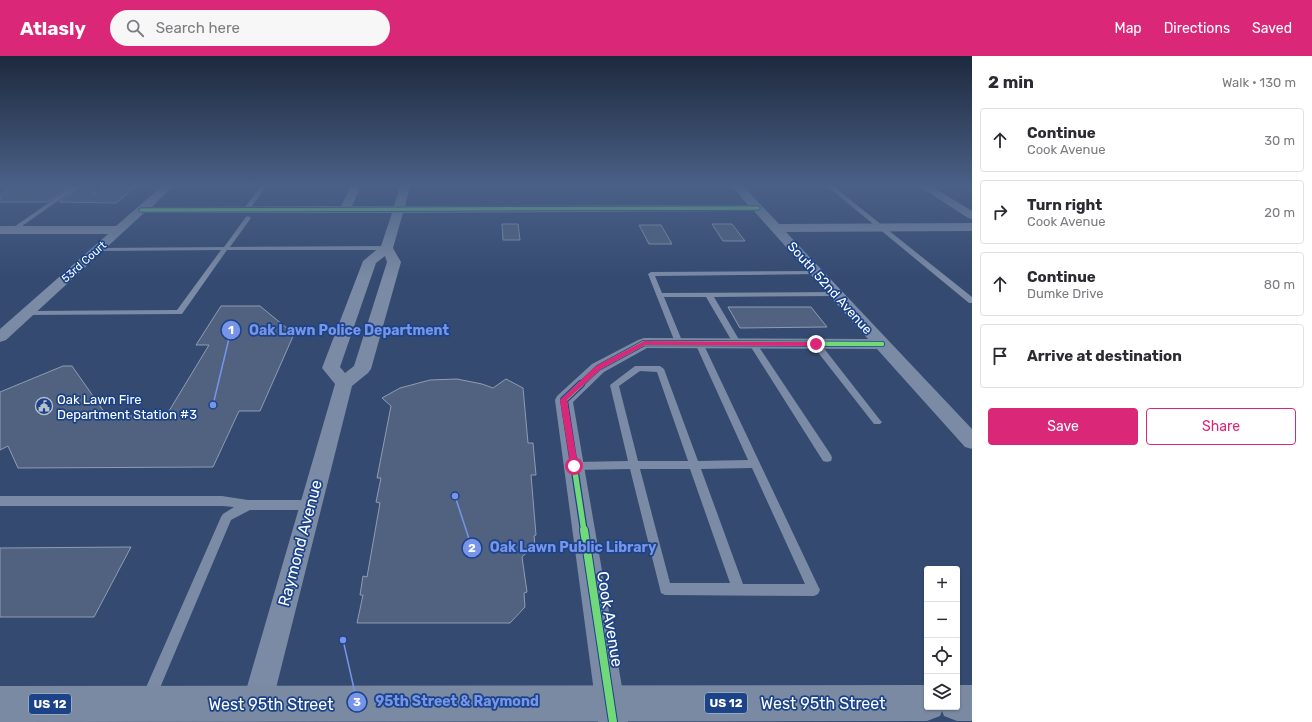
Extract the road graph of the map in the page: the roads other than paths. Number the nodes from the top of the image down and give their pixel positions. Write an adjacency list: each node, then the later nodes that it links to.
1 (31, 217): 11 (lane)
2 (133, 217): 12 (street, 53rd Court)
3 (245, 217): 15 (lane)
4 (396, 217): 13 (street)
5 (766, 217): 8 (street, South 52nd Avenue)
6 (868, 217): 9 (lane)
7 (972, 227): 9 (street)
8 (776, 228): 9 (street); 16 (street, South 52nd Avenue)
9 (881, 228): 20 (lane)
10 (0, 230): 11 (street)
11 (13, 230): 12 (street)
12 (119, 230): 14 (street, 53rd Court)
13 (387, 248): 15 (lane); 28 (street); 28 (street)
14 (98, 249): 15 (lane); 21 (street, 53rd Court)
15 (226, 249): 21 (lane)
16 (817, 273): 17 (street, South 52nd Avenue); 18 (lane)
17 (836, 294): 19 (lane); 27 (street, South 52nd Avenue)
18 (660, 295): 19 (lane); 23 (lane)
19 (709, 295): 25 (lane)
20 (972, 301)
21 (27, 313): 22 (street, 53rd Court)
22 (0, 337)
23 (679, 343): 24 (street); 34 (street, Cook Avenue)
24 (699, 343): 25 (street); 32 (lane)
25 (745, 343): 26 (street); 31 (lane)
26 (816, 344): 27 (street); 29 (lane)
27 (882, 344): 30 (street, South 52nd Avenue)
28 (344, 383): 38 (street, Raymond Avenue)
29 (878, 422)
30 (972, 442)
31 (827, 458)
32 (755, 464): 33 (lane); 39 (lane)
33 (694, 465): 35 (lane); 35 (lane); 39 (lane)
34 (574, 466): 35 (lane); 47 (street, Cook Avenue)
35 (634, 466): 39 (lane)
36 (0, 501): 37 (lane)
37 (248, 505): 38 (lane); 44 (lane)
38 (310, 505): 45 (street, Raymond Avenue)
39 (739, 590)
40 (924, 703): 47 (main road, West 95th Street / US 12)
41 (960, 703): 42 (main road)
42 (972, 703)
43 (0, 704): 46 (main road, West 95th Street / US 12)
44 (146, 704): 45 (main road, West 95th Street / US 12); 46 (main road, West 95th Street / US 12)
45 (257, 704): 47 (main road, West 95th Street / US 12)
46 (95, 713)
47 (612, 713)

